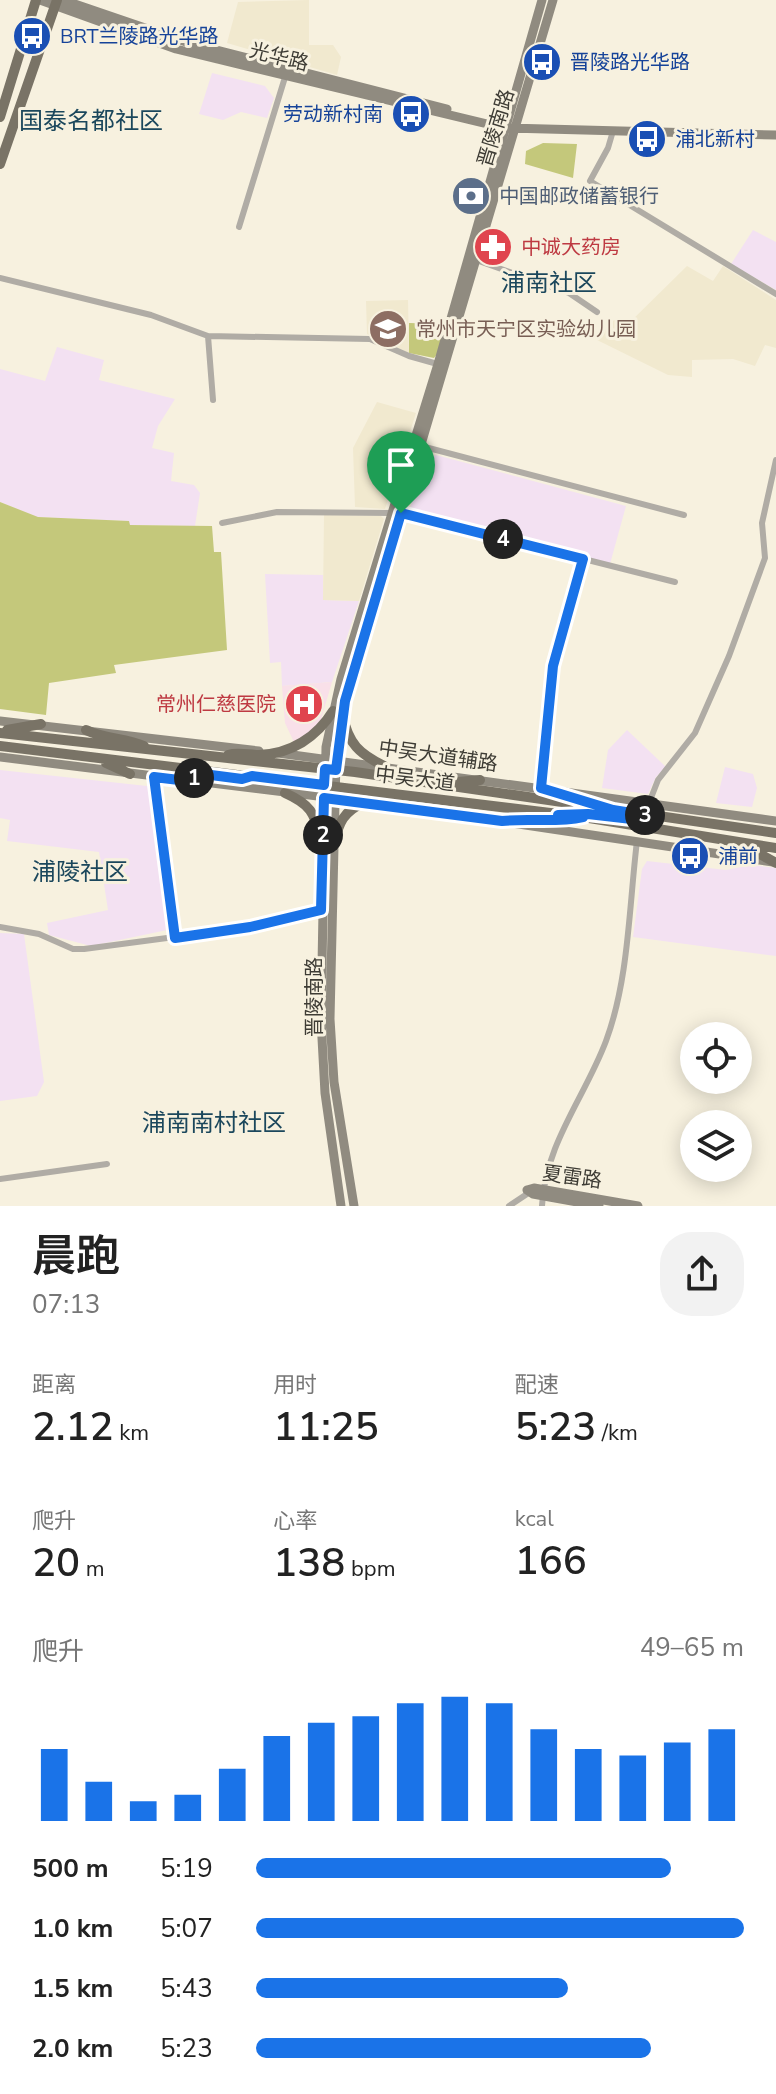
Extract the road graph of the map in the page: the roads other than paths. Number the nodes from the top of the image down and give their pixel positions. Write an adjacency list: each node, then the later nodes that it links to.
1 (38, 0): 4 (main road, 光华路); 6 (main road)
2 (542, 0): 7 (main road, 晋陵南路)
3 (553, 0): 7 (main road, 晋陵南路)
4 (58, 2): 5 (main road, 光华路); 10 (main road)
5 (286, 74): 7 (main road, 光华路); 11 (street)
6 (0, 117)
7 (508, 126): 8 (main road, 光华路); 12 (main road, 晋陵南路); 17 (main road, 晋陵南路)
8 (613, 131): 9 (main road, 光华路); 14 (street)
9 (776, 135)
10 (0, 164)
11 (239, 227)
12 (476, 260): 15 (street); 17 (main road, 晋陵南路)
13 (0, 278): 16 (street)
14 (776, 294)
15 (597, 312)
16 (208, 336): 17 (street); 18 (street)
17 (441, 365): 19 (main road, 晋陵南路); 21 (main road, 晋陵南路)
18 (213, 400)
19 (421, 446): 21 (main road, 晋陵南路); 22 (street)
20 (776, 460): 55 (street)
21 (396, 513): 23 (street); 24 (street); 26 (main road, 晋陵南路)
22 (684, 515)
23 (222, 523)
24 (583, 559): 25 (street); 47 (street)
25 (675, 582)
26 (338, 714): 33 (main road); 37 (main road, 晋陵南路); 38 (main road)
27 (0, 721): 28 (main road, 中吴大道辅路)
28 (41, 724): 29 (main road, 中吴大道辅路); 30 (main road)
29 (86, 730): 32 (main road); 33 (main road, 中吴大道辅路)
30 (0, 732): 32 (main road, 中吴大道)
31 (4, 748): 34 (main road, 中吴大道)
32 (153, 750): 36 (main road, 中吴大道)
33 (275, 752): 36 (main road); 37 (main road, 中吴大道辅路)
34 (69, 755): 39 (main road, 中吴大道); 41 (main road)
35 (0, 757): 41 (main road)
36 (218, 758): 40 (main road, 中吴大道)
37 (330, 764): 38 (main road, 中吴大道辅路); 40 (main road, 中吴大道); 45 (main road, 中吴大道); 46 (main road, 晋陵南路)
38 (384, 766): 45 (main road, 中吴大道辅路)
39 (173, 767): 40 (main road); 42 (main road, 中吴大道)
40 (299, 767)
41 (130, 774): 43 (main road)
42 (252, 776): 44 (main road); 46 (main road, 中吴大道)
43 (154, 777): 44 (main road); 73 (street)
44 (179, 780): 51 (main road)
45 (479, 785): 47 (main road, 中吴大道辅路); 50 (main road); 57 (main road, 中吴大道)
46 (330, 786): 48 (main road, 中吴大道); 52 (main road, 晋陵南路); 53 (main road, 晋陵南路)
47 (541, 788): 49 (main road, 中吴大道辅路)
48 (360, 790): 50 (main road, 中吴大道); 56 (main road)
49 (553, 790): 55 (main road, 中吴大道辅路); 57 (main road)
50 (378, 792): 58 (main road, 中吴大道)
51 (285, 793): 52 (main road); 68 (main road)
52 (324, 798): 53 (main road); 68 (main road, 晋陵南路)
53 (335, 799): 54 (main road); 68 (main road, 晋陵南路)
54 (365, 802): 56 (main road); 68 (main road)
55 (649, 803): 62 (main road, 中吴大道辅路)
56 (409, 808): 61 (main road)
57 (613, 810): 59 (main road, 中吴大道)
58 (558, 815): 59 (main road); 60 (main road, 中吴大道)
59 (644, 815): 63 (main road, 中吴大道)
60 (583, 817): 61 (main road); 64 (main road, 中吴大道)
61 (502, 821): 66 (main road)
62 (776, 821)
63 (776, 831): 64 (main road)
64 (686, 835): 65 (main road, 中吴大道)
65 (720, 839): 67 (main road, 中吴大道); 69 (main road)
66 (637, 841): 70 (main road); 77 (street)
67 (740, 843): 69 (main road, 中吴大道); 70 (main road)
68 (328, 844): 71 (main road, 晋陵南路); 79 (main road, 晋陵南路)
69 (776, 845)
70 (776, 863)
71 (321, 910): 73 (street); 78 (main road, 晋陵南路)
72 (0, 927): 73 (street)
73 (175, 938)
74 (107, 1164): 75 (street)
75 (0, 1179)
76 (530, 1192): 77 (main road, 夏雷路); 80 (street)
77 (542, 1197): 81 (main road, 夏雷路); 82 (main road, 夏雷路)
78 (341, 1206)
79 (354, 1206)
80 (509, 1206)
81 (599, 1206)
82 (638, 1206)

